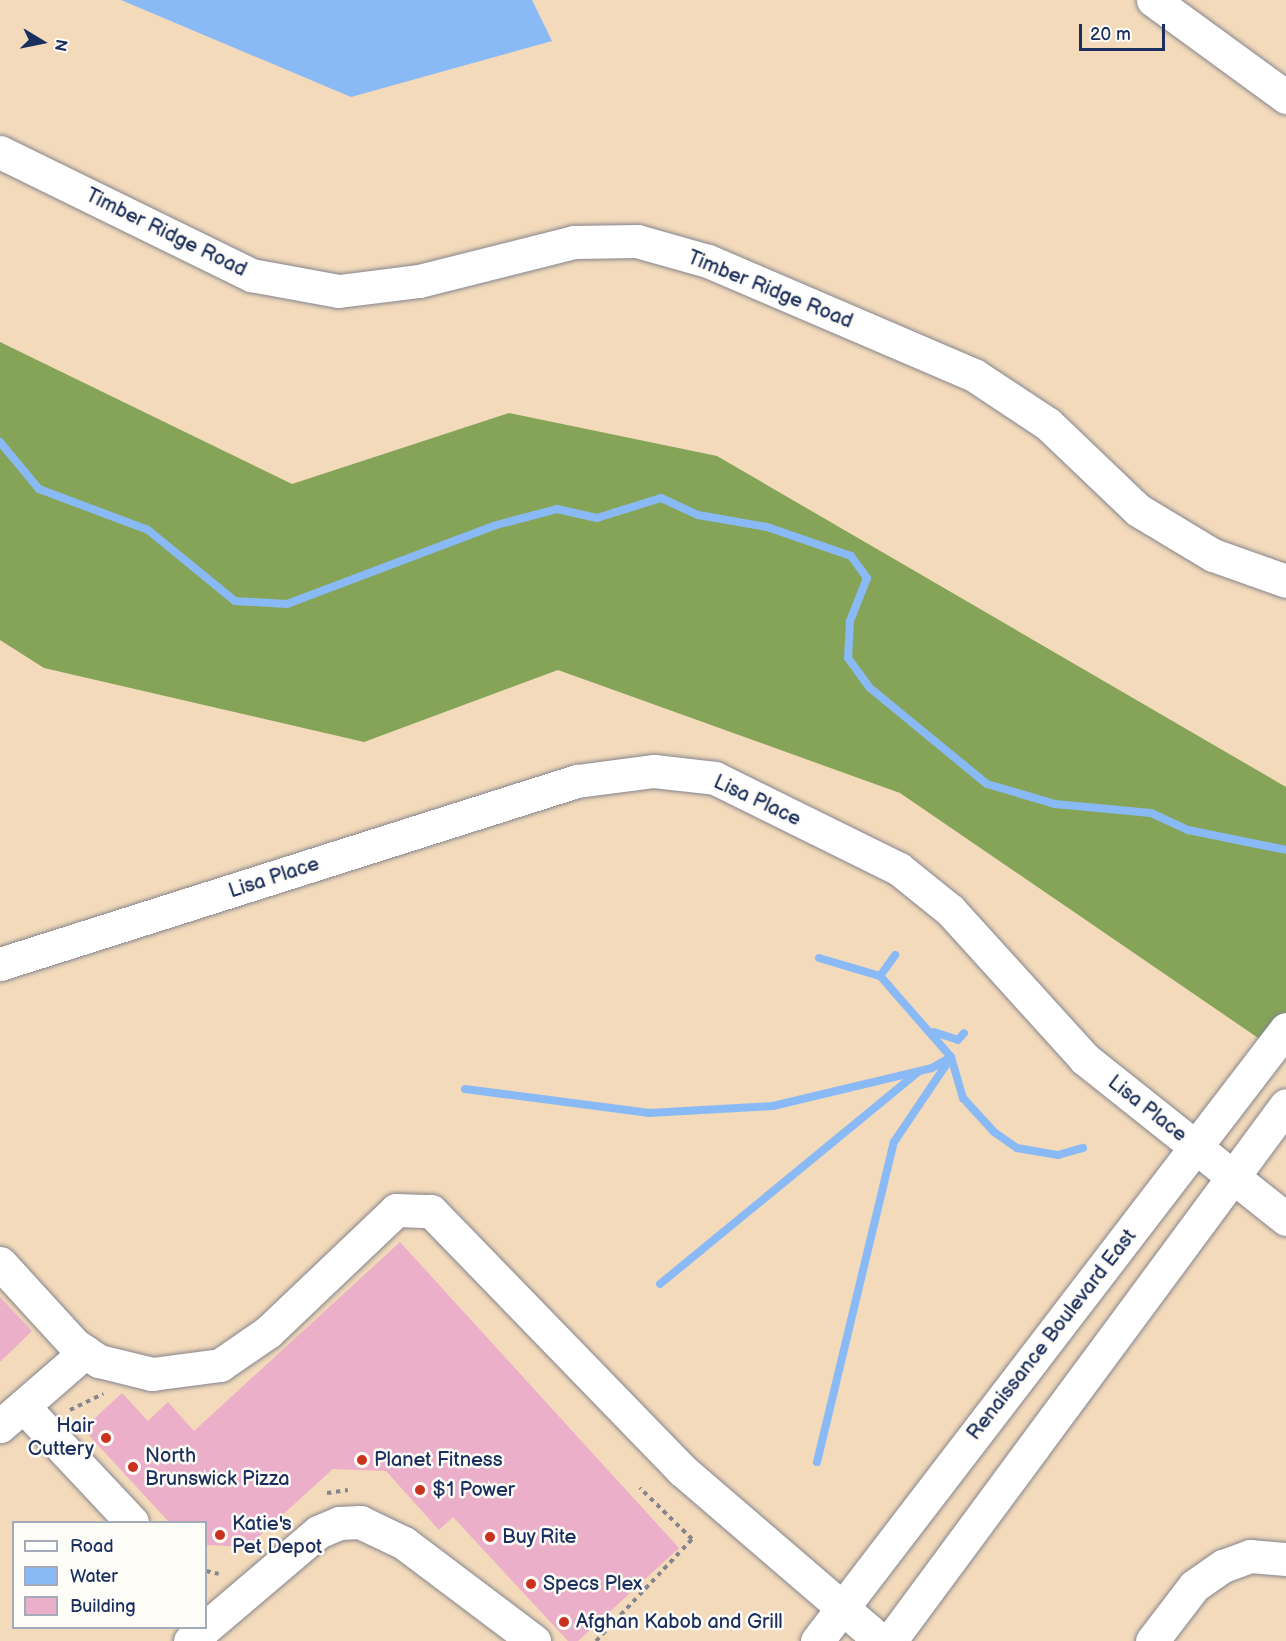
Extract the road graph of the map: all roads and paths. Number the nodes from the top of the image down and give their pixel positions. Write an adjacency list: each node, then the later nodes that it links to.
1 (1153, 0): 2 (street)
2 (1286, 97)
3 (0, 152): 4 (street, Timber Ridge Road)
4 (1286, 581)
5 (0, 964): 8 (street, Lisa Place)
6 (1286, 1029): 8 (street, Renaissance Boulevard East)
7 (1286, 1105): 9 (street)
8 (1196, 1148): 9 (street, Lisa Place); 18 (street, Renaissance Boulevard East)
9 (1230, 1177): 10 (street, Lisa Place); 23 (street)
10 (1286, 1219)
11 (0, 1263): 12 (street)
12 (85, 1352): 13 (street); 18 (street)
13 (11, 1416): 15 (street)
14 (640, 1488): 20 (path)
15 (131, 1521)
16 (1286, 1559): 24 (street)
17 (212, 1608): 19 (street)
18 (842, 1610): 21 (street, Renaissance Boulevard East); 22 (street)
19 (534, 1641)
20 (596, 1641)
21 (817, 1641)
22 (881, 1641)
23 (890, 1641)
24 (1152, 1641)

